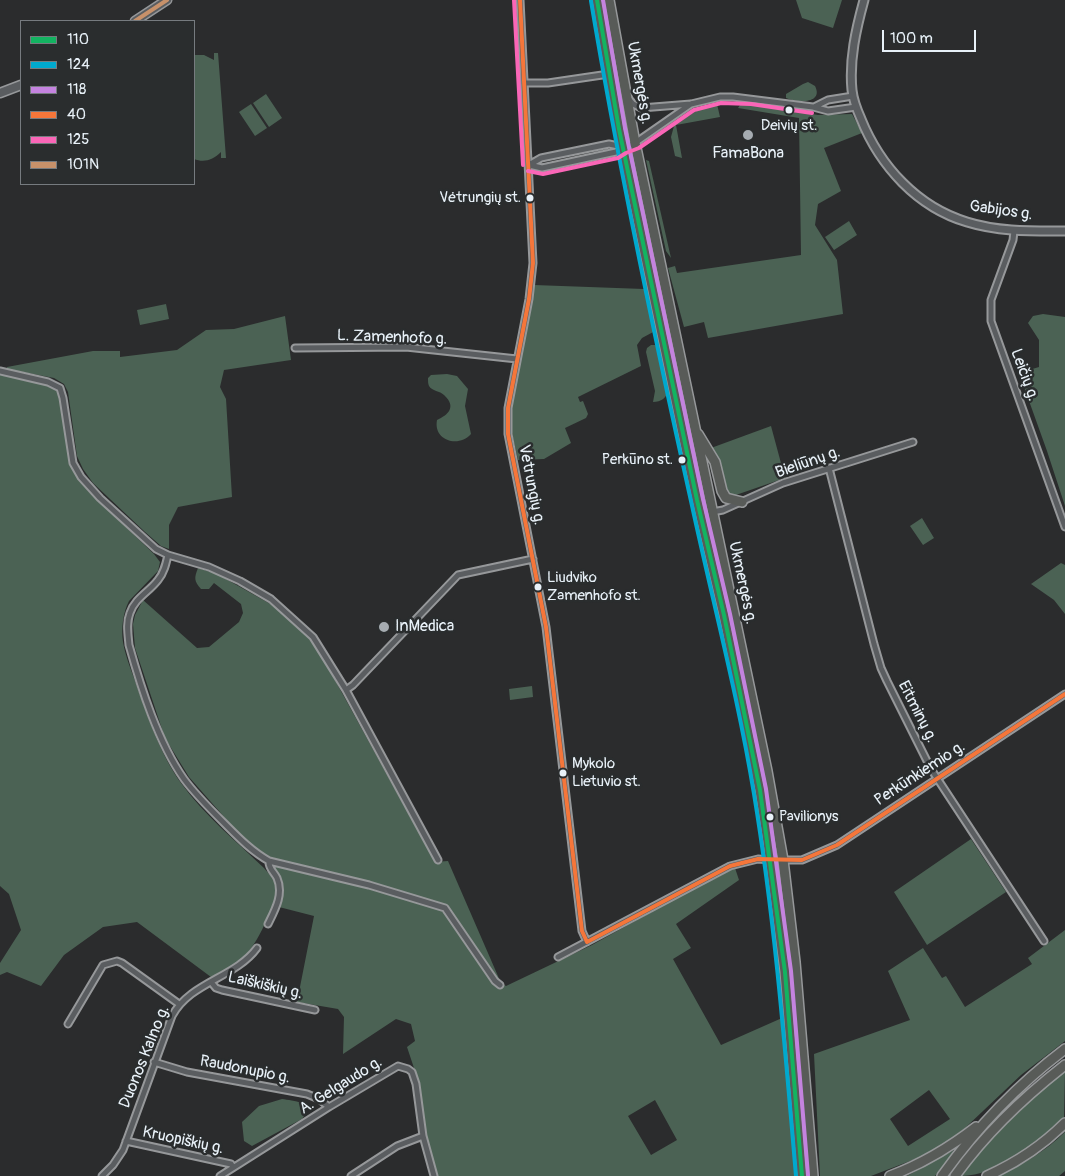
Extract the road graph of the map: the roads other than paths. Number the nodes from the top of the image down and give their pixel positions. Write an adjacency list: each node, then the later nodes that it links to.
1 (167, 0): 6 (main road)
2 (520, 0): 8 (street, Vėtrungių g.)
3 (597, 0): 7 (highway, Ukmergės g.)
4 (609, 0): 10 (highway, Ukmergės g.)
5 (864, 0): 12 (street, Gabijos g.)
6 (137, 20)
7 (609, 74): 8 (street); 17 (highway, Ukmergės g.)
8 (524, 83): 18 (street, Vėtrungių g.)
9 (20, 85): 11 (main road)
10 (624, 88): 13 (street); 16 (highway, Ukmergės g.)
11 (0, 93)
12 (853, 96): 14 (street); 15 (street, Gabijos g.)
13 (691, 104): 14 (street); 16 (street)
14 (813, 107): 15 (street)
15 (856, 107): 19 (street, Gabijos g.)
16 (635, 143): 17 (street); 24 (highway, Ukmergės g.)
17 (623, 147): 18 (street); 18 (street); 29 (highway, Ukmergės g.)
18 (529, 165): 22 (street, Vėtrungių g.)
19 (1014, 231): 20 (street, Gabijos g.); 30 (street, Leičių g.)
20 (1065, 231)
21 (295, 348): 22 (street, L. Zamenhofo g.)
22 (517, 359): 32 (street, Vėtrungių g.)
23 (0, 371): 31 (street)
24 (694, 424): 27 (highway); 28 (highway, Ukmergės g.)
25 (913, 442): 26 (street, Bieliūnų g.)
26 (829, 468): 27 (street, Bieliūnų g.); 35 (street, Eitminų g.)
27 (742, 502): 28 (street, Bieliūnų g.)
28 (712, 512): 29 (highway); 38 (highway, Ukmergės g.)
29 (701, 519): 37 (highway, Ukmergės g.)
30 (1065, 527)
31 (168, 555): 33 (street); 39 (street)
32 (532, 559): 33 (street); 42 (street, Vėtrungių g.)
33 (346, 690): 36 (street)
34 (1065, 694): 35 (street, Perkūnkiemio g.)
35 (937, 778): 38 (street, Perkūnkiemio g.); 41 (street, Eitminų g.)
36 (438, 860)
37 (771, 860): 38 (highway); 42 (street); 63 (highway, Ukmergės g.)
38 (783, 860): 64 (highway, Ukmergės g.)
39 (269, 861): 40 (street); 46 (street)
40 (268, 924)
41 (1044, 941)
42 (587, 942): 44 (street)
43 (257, 948): 45 (street, Duonos Kalno g.)
44 (558, 957)
45 (211, 982): 47 (street, Duonos Kalno g.); 48 (street, Laiškiškių g.)
46 (500, 985)
47 (179, 1004): 49 (street); 51 (street, Duonos Kalno g.)
48 (316, 1010)
49 (68, 1024)
50 (1065, 1049): 54 (highway)
51 (154, 1062): 53 (street, Raudonupio g.); 57 (street, Duonos Kalno g.)
52 (1065, 1065): 67 (highway)
53 (329, 1107): 56 (street, A. Gelgaudo g.); 58 (street, A. Gelgaudo g.)
54 (989, 1115): 65 (highway); 66 (highway)
55 (1065, 1123): 68 (highway)
56 (423, 1136): 61 (street); 62 (street, A. Gelgaudo g.)
57 (126, 1142): 58 (street, Kruopiškių g.); 59 (street, Duonos Kalno g.)
58 (233, 1167): 60 (street, A. Gelgaudo g.)
59 (102, 1176)
60 (220, 1176)
61 (350, 1176)
62 (434, 1176)
63 (802, 1176)
64 (813, 1176)
65 (890, 1176)
66 (942, 1176)
67 (955, 1176)
68 (987, 1176)

